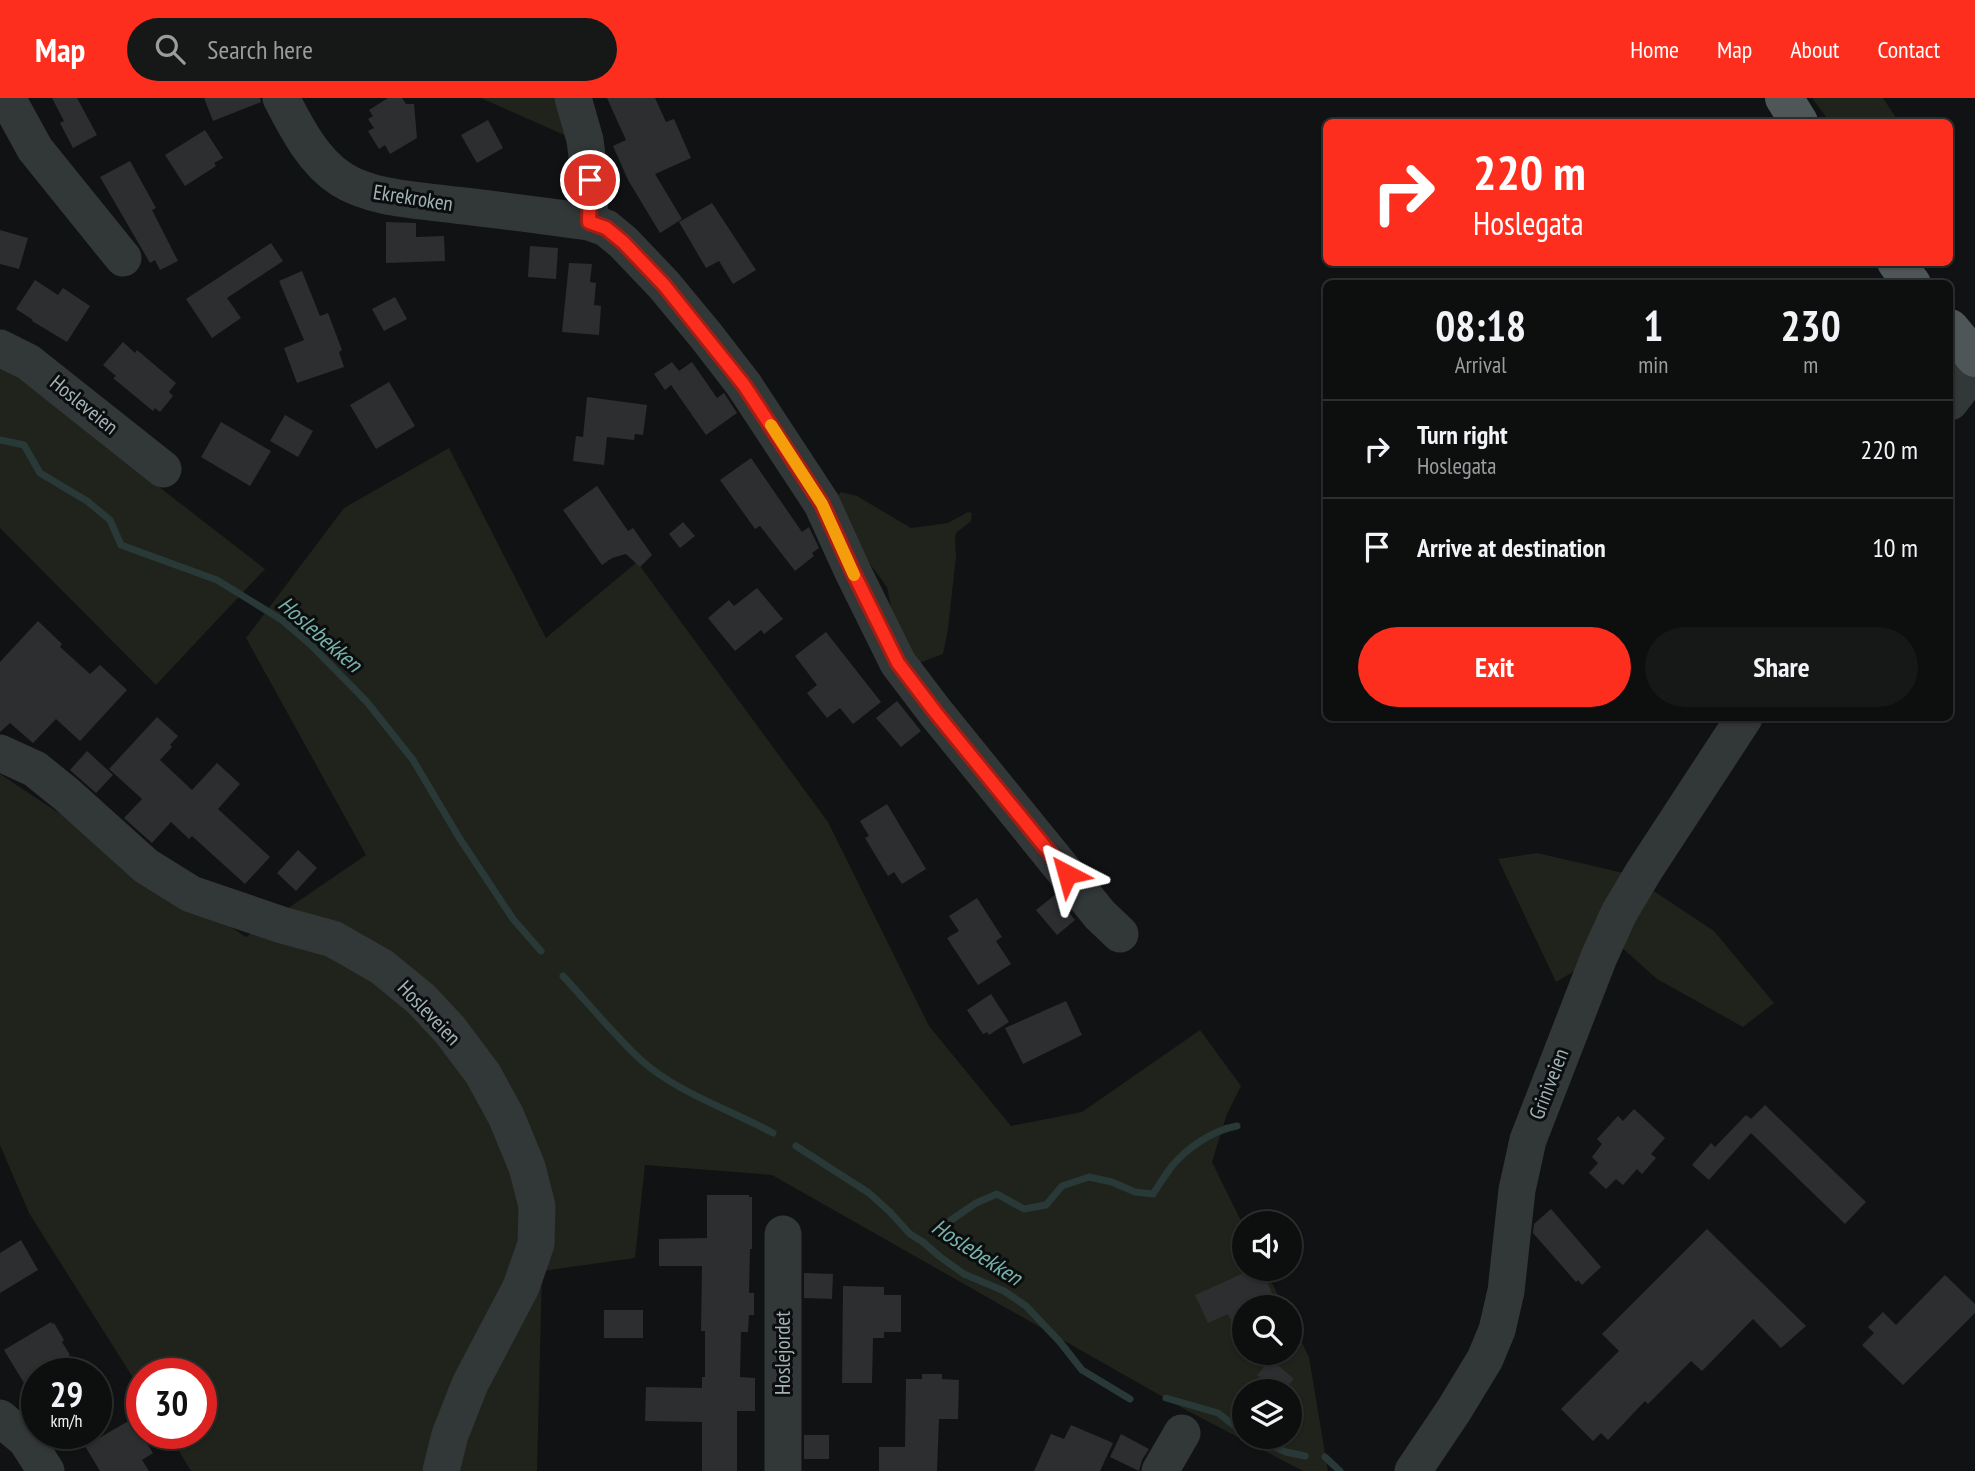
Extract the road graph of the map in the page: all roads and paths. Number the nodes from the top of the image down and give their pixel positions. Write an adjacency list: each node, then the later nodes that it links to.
1 (7, 98): 7 (street)
2 (281, 98): 6 (street, Ekrekroken)
3 (573, 98): 6 (street)
4 (1784, 98): 5 (main road)
5 (1797, 119)
6 (589, 222): 16 (street)
7 (123, 258)
8 (1953, 332): 10 (main road)
9 (0, 348): 13 (street, Hosleveien)
10 (1975, 358)
11 (1975, 369): 12 (street)
12 (1953, 398)
13 (163, 469)
14 (1742, 721): 24 (street, Griniveien)
15 (0, 753): 21 (street, Hosleveien)
16 (1120, 934)
17 (783, 1234): 22 (street, Hoslejordet)
18 (0, 1418): 20 (street)
19 (1182, 1433): 23 (street)
20 (47, 1471)
21 (441, 1471)
22 (783, 1471)
23 (1160, 1471)
24 (1413, 1471)

